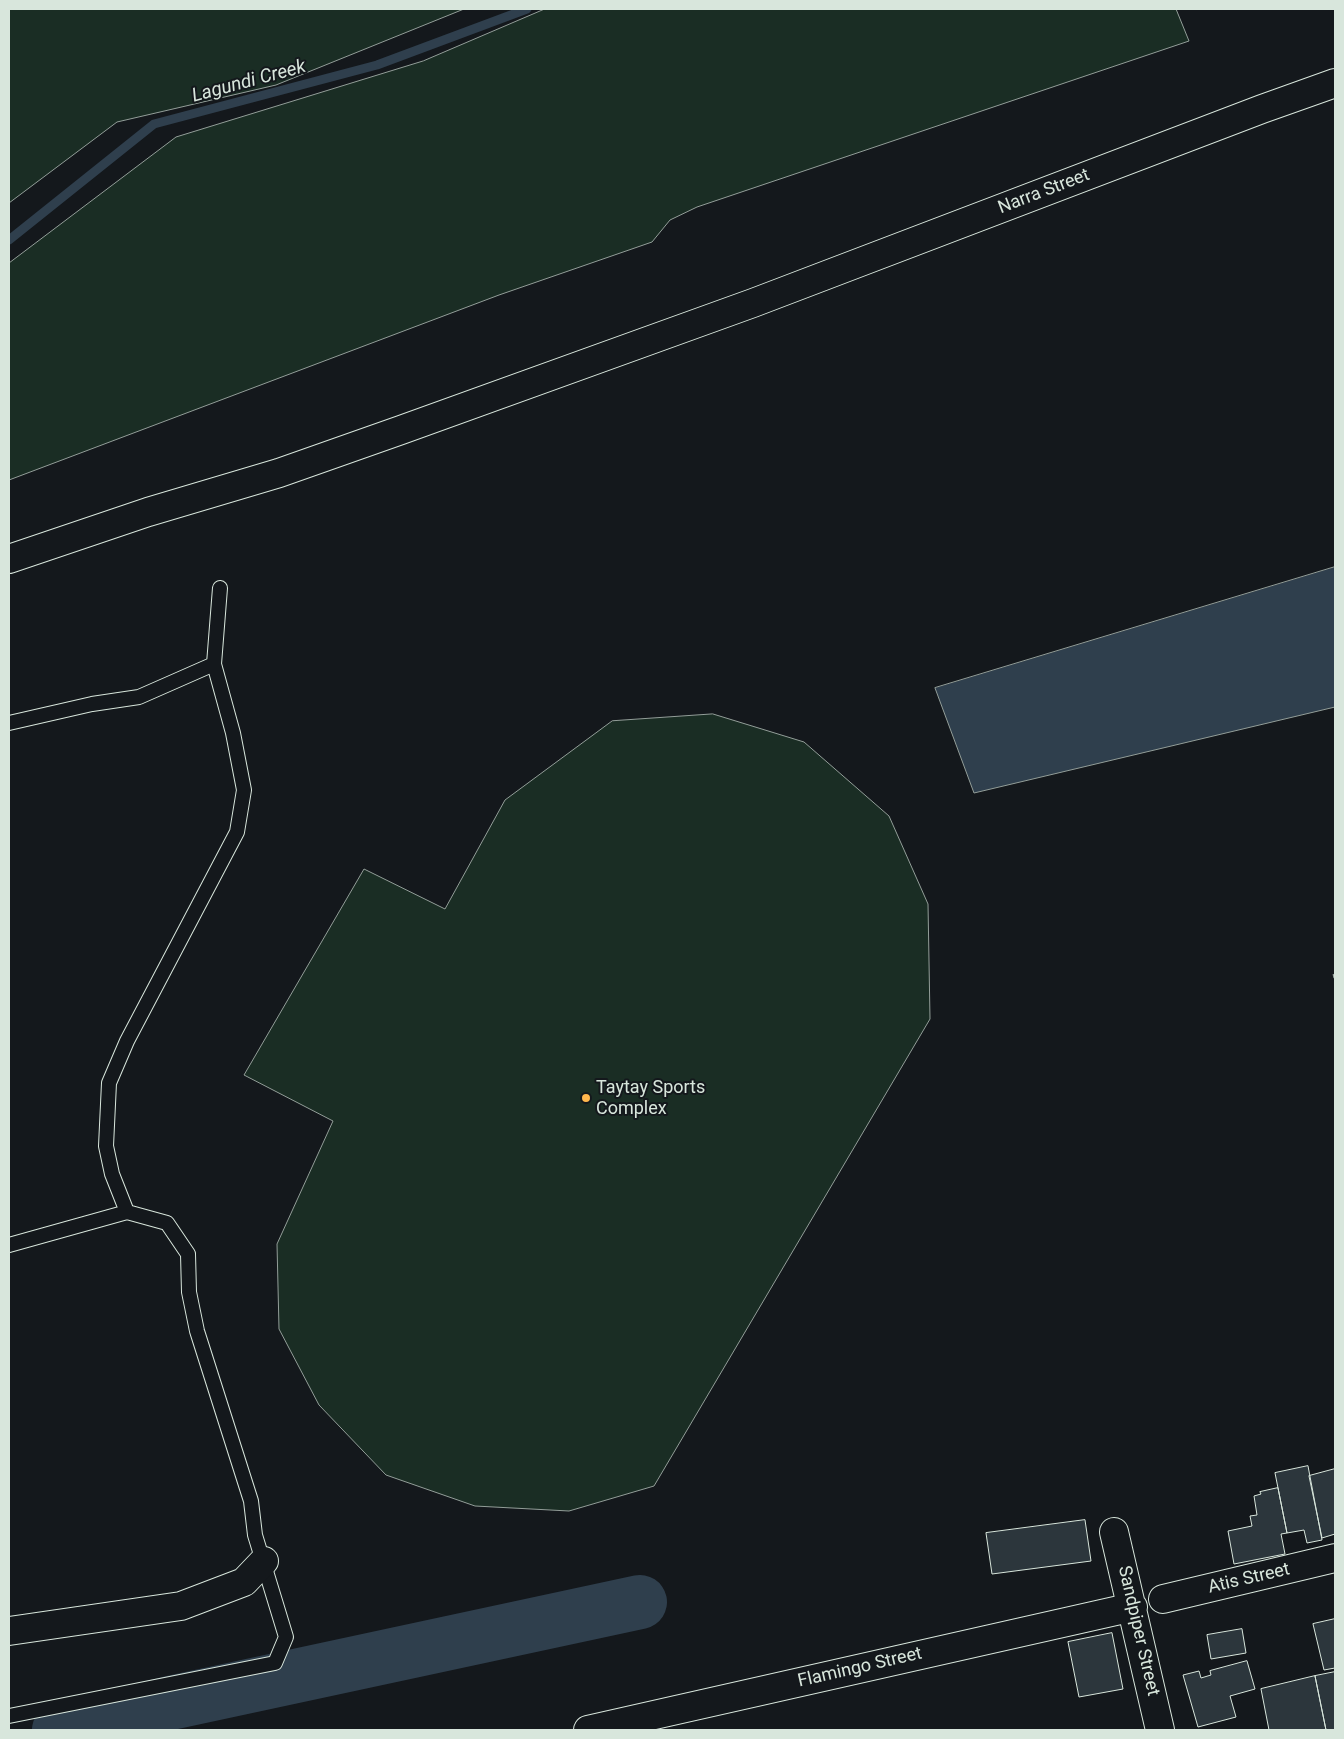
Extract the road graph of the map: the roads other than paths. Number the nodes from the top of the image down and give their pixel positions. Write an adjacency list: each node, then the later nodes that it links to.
1 (1335, 83): 2 (street, Narra Street)
2 (9, 559)
3 (220, 588): 4 (lane)
4 (214, 664): 5 (lane); 6 (lane)
5 (9, 723)
6 (127, 1212): 7 (lane); 10 (lane)
7 (9, 1245)
8 (1114, 1532): 12 (street, Sandpiper Street)
9 (1335, 1558): 11 (street, Atis Street)
10 (264, 1561): 13 (street); 14 (lane)
11 (1163, 1599)
12 (1133, 1607): 15 (street, Flamingo Street); 16 (street, Sandpiper Street)
13 (9, 1631)
14 (9, 1716)
15 (588, 1730)
16 (1160, 1730)

